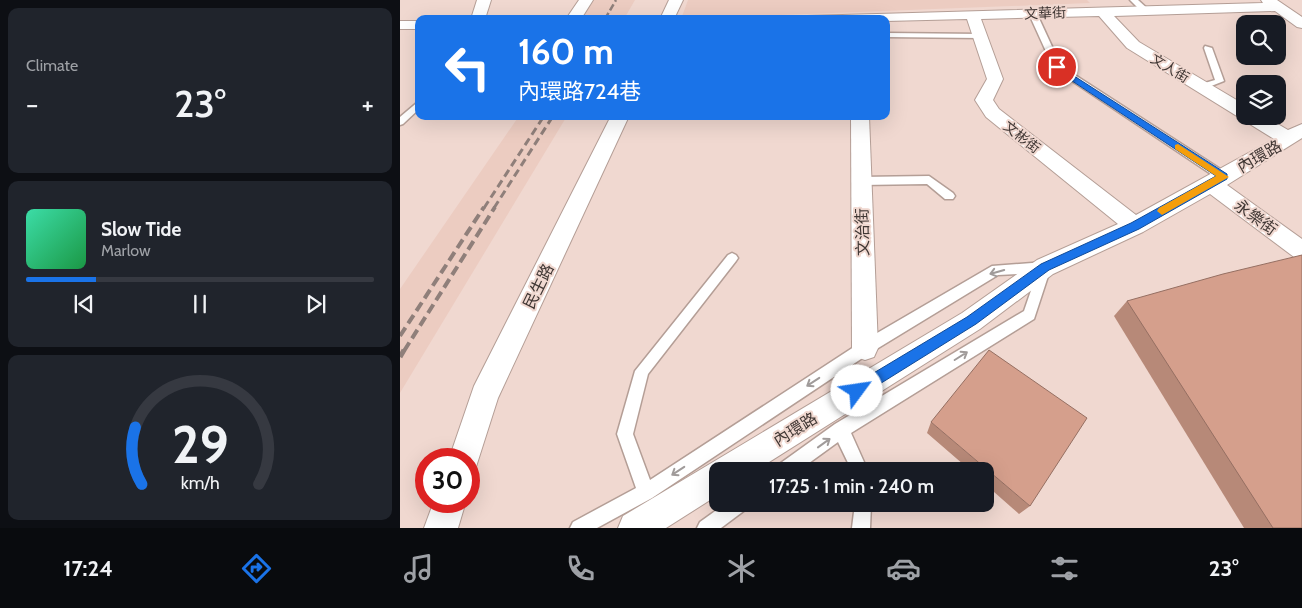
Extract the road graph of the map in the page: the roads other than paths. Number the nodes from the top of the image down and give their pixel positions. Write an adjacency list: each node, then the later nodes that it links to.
1 (484, 0): 8 (street)
2 (586, 0): 9 (street)
3 (676, 0): 10 (street)
4 (1272, 3): 5 (street, 文華街); 13 (street)
5 (1139, 5): 6 (street, 文華街)
6 (1103, 12): 7 (street, 文華街); 19 (street, 文人街)
7 (1033, 14): 11 (street, 文華街); 27 (lane)
8 (479, 15)
9 (576, 15)
10 (669, 15)
11 (973, 16): 12 (street, 文華街); 17 (street, 文彬街)
12 (890, 17)
13 (1302, 24)
14 (400, 25): 15 (street)
15 (415, 25)
16 (890, 35): 17 (lane)
17 (981, 36): 30 (street, 文彬街)
18 (1208, 48): 19 (lane)
19 (1201, 87): 21 (street, 文人街)
20 (415, 108): 24 (lane)
21 (1236, 108)
22 (618, 120): 36 (street, 民生路)
23 (860, 120): 28 (street, 文治街)
24 (400, 122)
25 (1272, 125): 26 (street)
26 (1295, 134): 27 (street, 內環路)
27 (1218, 180): 30 (street, 內環路); 31 (street, 永樂街)
28 (861, 181): 29 (lane); 34 (street, 文治街)
29 (949, 196)
30 (1135, 226): 33 (street, 內環路)
31 (1302, 250)
32 (732, 258): 41 (lane)
33 (1045, 267): 34 (lane, one-way to 34); 35 (lane, one-way to 33); 37 (street, 內環路)
34 (864, 348): 41 (lane, one-way to 41)
35 (841, 430): 38 (lane, one-way to 35); 39 (lane)
36 (467, 448)
37 (742, 462)
38 (797, 462)
39 (856, 462)
40 (709, 483): 47 (street)
41 (646, 492): 46 (lane)
42 (728, 512): 48 (lane)
43 (862, 512): 49 (lane)
44 (446, 513): 45 (street)
45 (441, 528)
46 (579, 528)
47 (635, 528)
48 (706, 528)
49 (861, 528)

